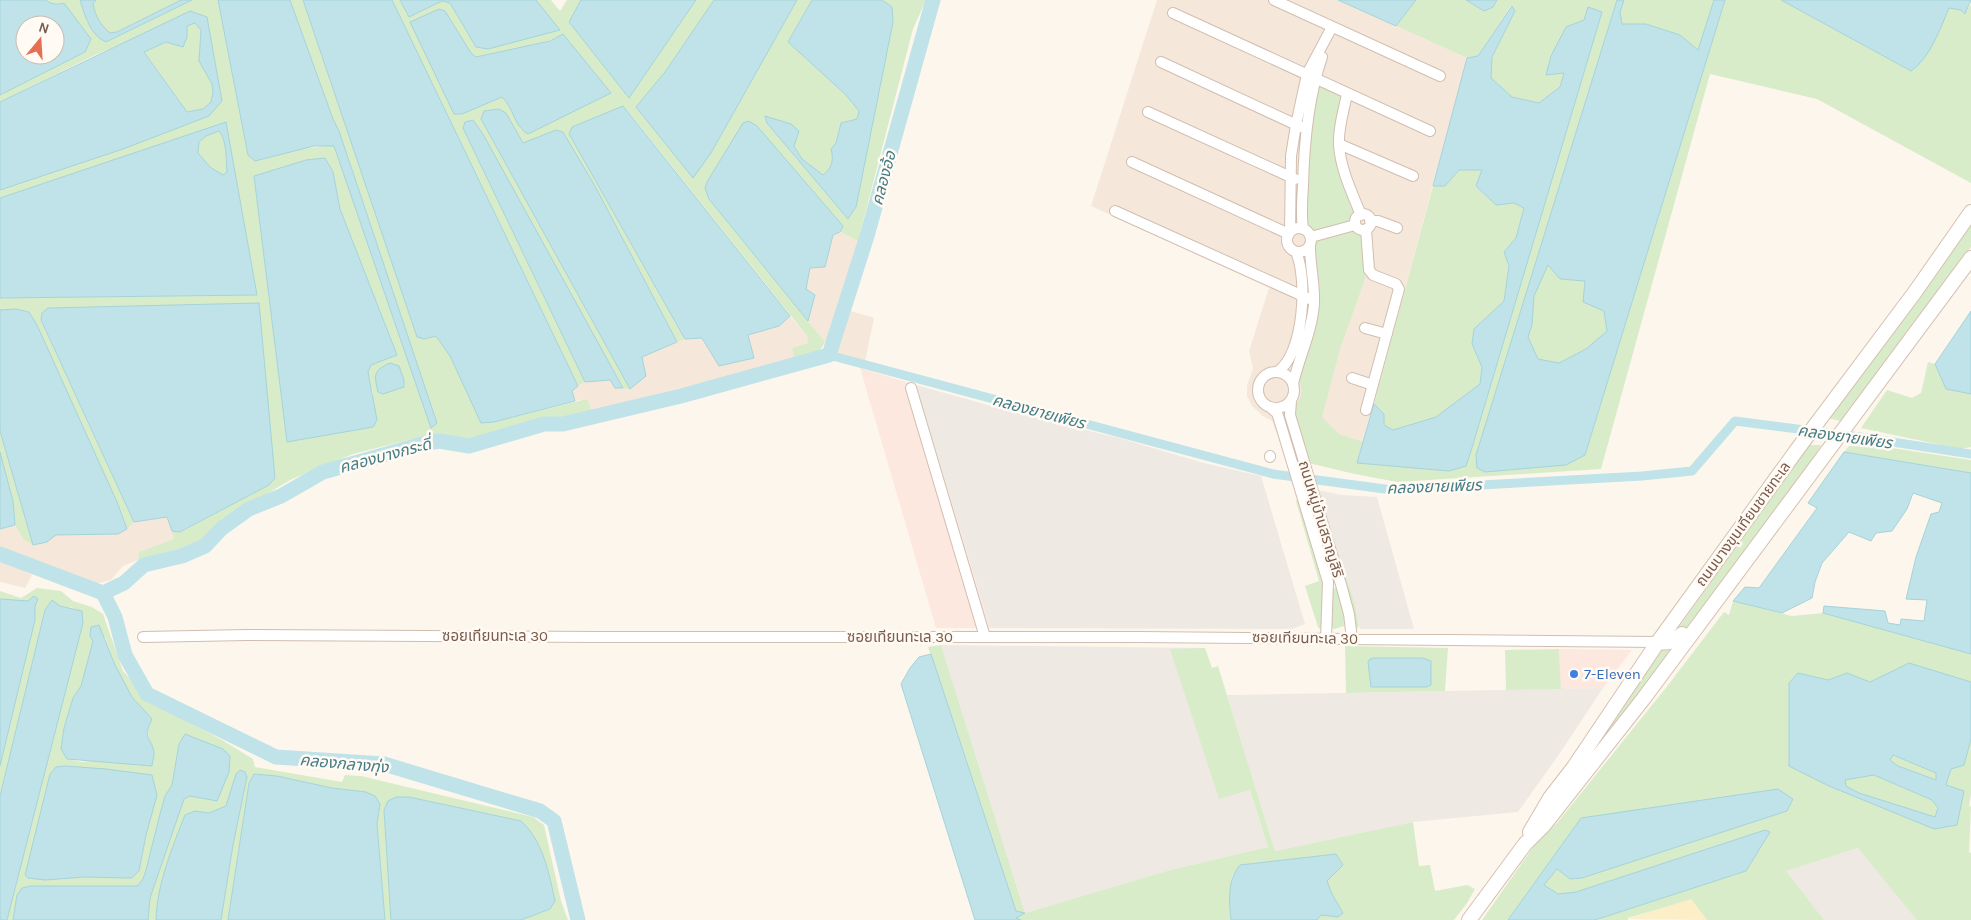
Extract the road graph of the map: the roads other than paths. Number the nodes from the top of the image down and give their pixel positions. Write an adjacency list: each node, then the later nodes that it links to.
1 (1274, 0): 3 (street)
2 (1173, 13): 5 (street)
3 (1332, 27): 5 (street); 6 (street)
4 (1161, 62): 9 (street)
5 (1311, 76): 7 (street); 9 (street)
6 (1440, 76)
7 (1347, 94): 10 (street); 11 (street)
8 (1148, 112): 14 (street)
9 (1301, 127): 14 (street); 15 (street)
10 (1430, 131)
11 (1339, 144): 13 (street); 18 (street)
12 (1132, 162): 23 (street)
13 (1413, 176)
14 (1291, 177): 15 (street); 23 (street)
15 (1303, 183): 21 (street)
16 (1115, 211): 27 (street)
17 (1971, 212): 43 (main road, ถนนบางขุนเทียนชายทะเล)
18 (1360, 215): 19 (street); 20 (street)
19 (1355, 225): 20 (street); 24 (street)
20 (1368, 225): 22 (street); 30 (street)
21 (1303, 228): 23 (street); 24 (street)
22 (1397, 228)
23 (1289, 233): 25 (street)
24 (1311, 242): 25 (street); 28 (street)
25 (1296, 252): 27 (street)
26 (1971, 258): 44 (main road, ถนนบางขุนเทียนชายทะเล)
27 (1303, 297): 28 (street); 31 (street)
28 (1314, 301): 33 (street)
29 (1365, 328): 30 (street)
30 (1387, 334): 34 (street)
31 (1277, 372): 33 (street); 37 (street)
32 (1352, 378): 34 (street)
33 (1293, 384): 36 (street)
34 (1373, 385): 38 (street)
35 (911, 388): 47 (street)
36 (1291, 401): 37 (street); 39 (street, ถนนหมู่บ้านสราญสิริ)
37 (1271, 408): 40 (street, ถนนหมู่บ้านสราญสิริ)
38 (1366, 410)
39 (1323, 526): 40 (street); 41 (street, ถนนหมู่บ้านสราญสิริ)
40 (1312, 529): 42 (street, ถนนหมู่บ้านสราญสิริ)
41 (1341, 585): 42 (street); 49 (street, ถนนหมู่บ้านสราญสิริ)
42 (1328, 590): 48 (street, ถนนหมู่บ้านสราญสิริ)
43 (1677, 615): 45 (main road); 50 (main road, ถนนบางขุนเทียนชายทะเล)
44 (1700, 623): 45 (main road); 51 (main road, ถนนบางขุนเทียนชายทะเล)
45 (1682, 634): 50 (main road)
46 (143, 637): 47 (street, ซอยเทียนทะเล 30)
47 (985, 637): 48 (street, ซอยเทียนทะเล 30)
48 (1326, 638): 49 (street, ซอยเทียนทะเล 30)
49 (1352, 639): 50 (street, ซอยเทียนทะเล 30)
50 (1658, 642): 51 (main road, ถนนบางขุนเทียนชายทะเล)
51 (1525, 844): 52 (main road, ถนนบางขุนเทียนชายทะเล)
52 (1469, 920)

